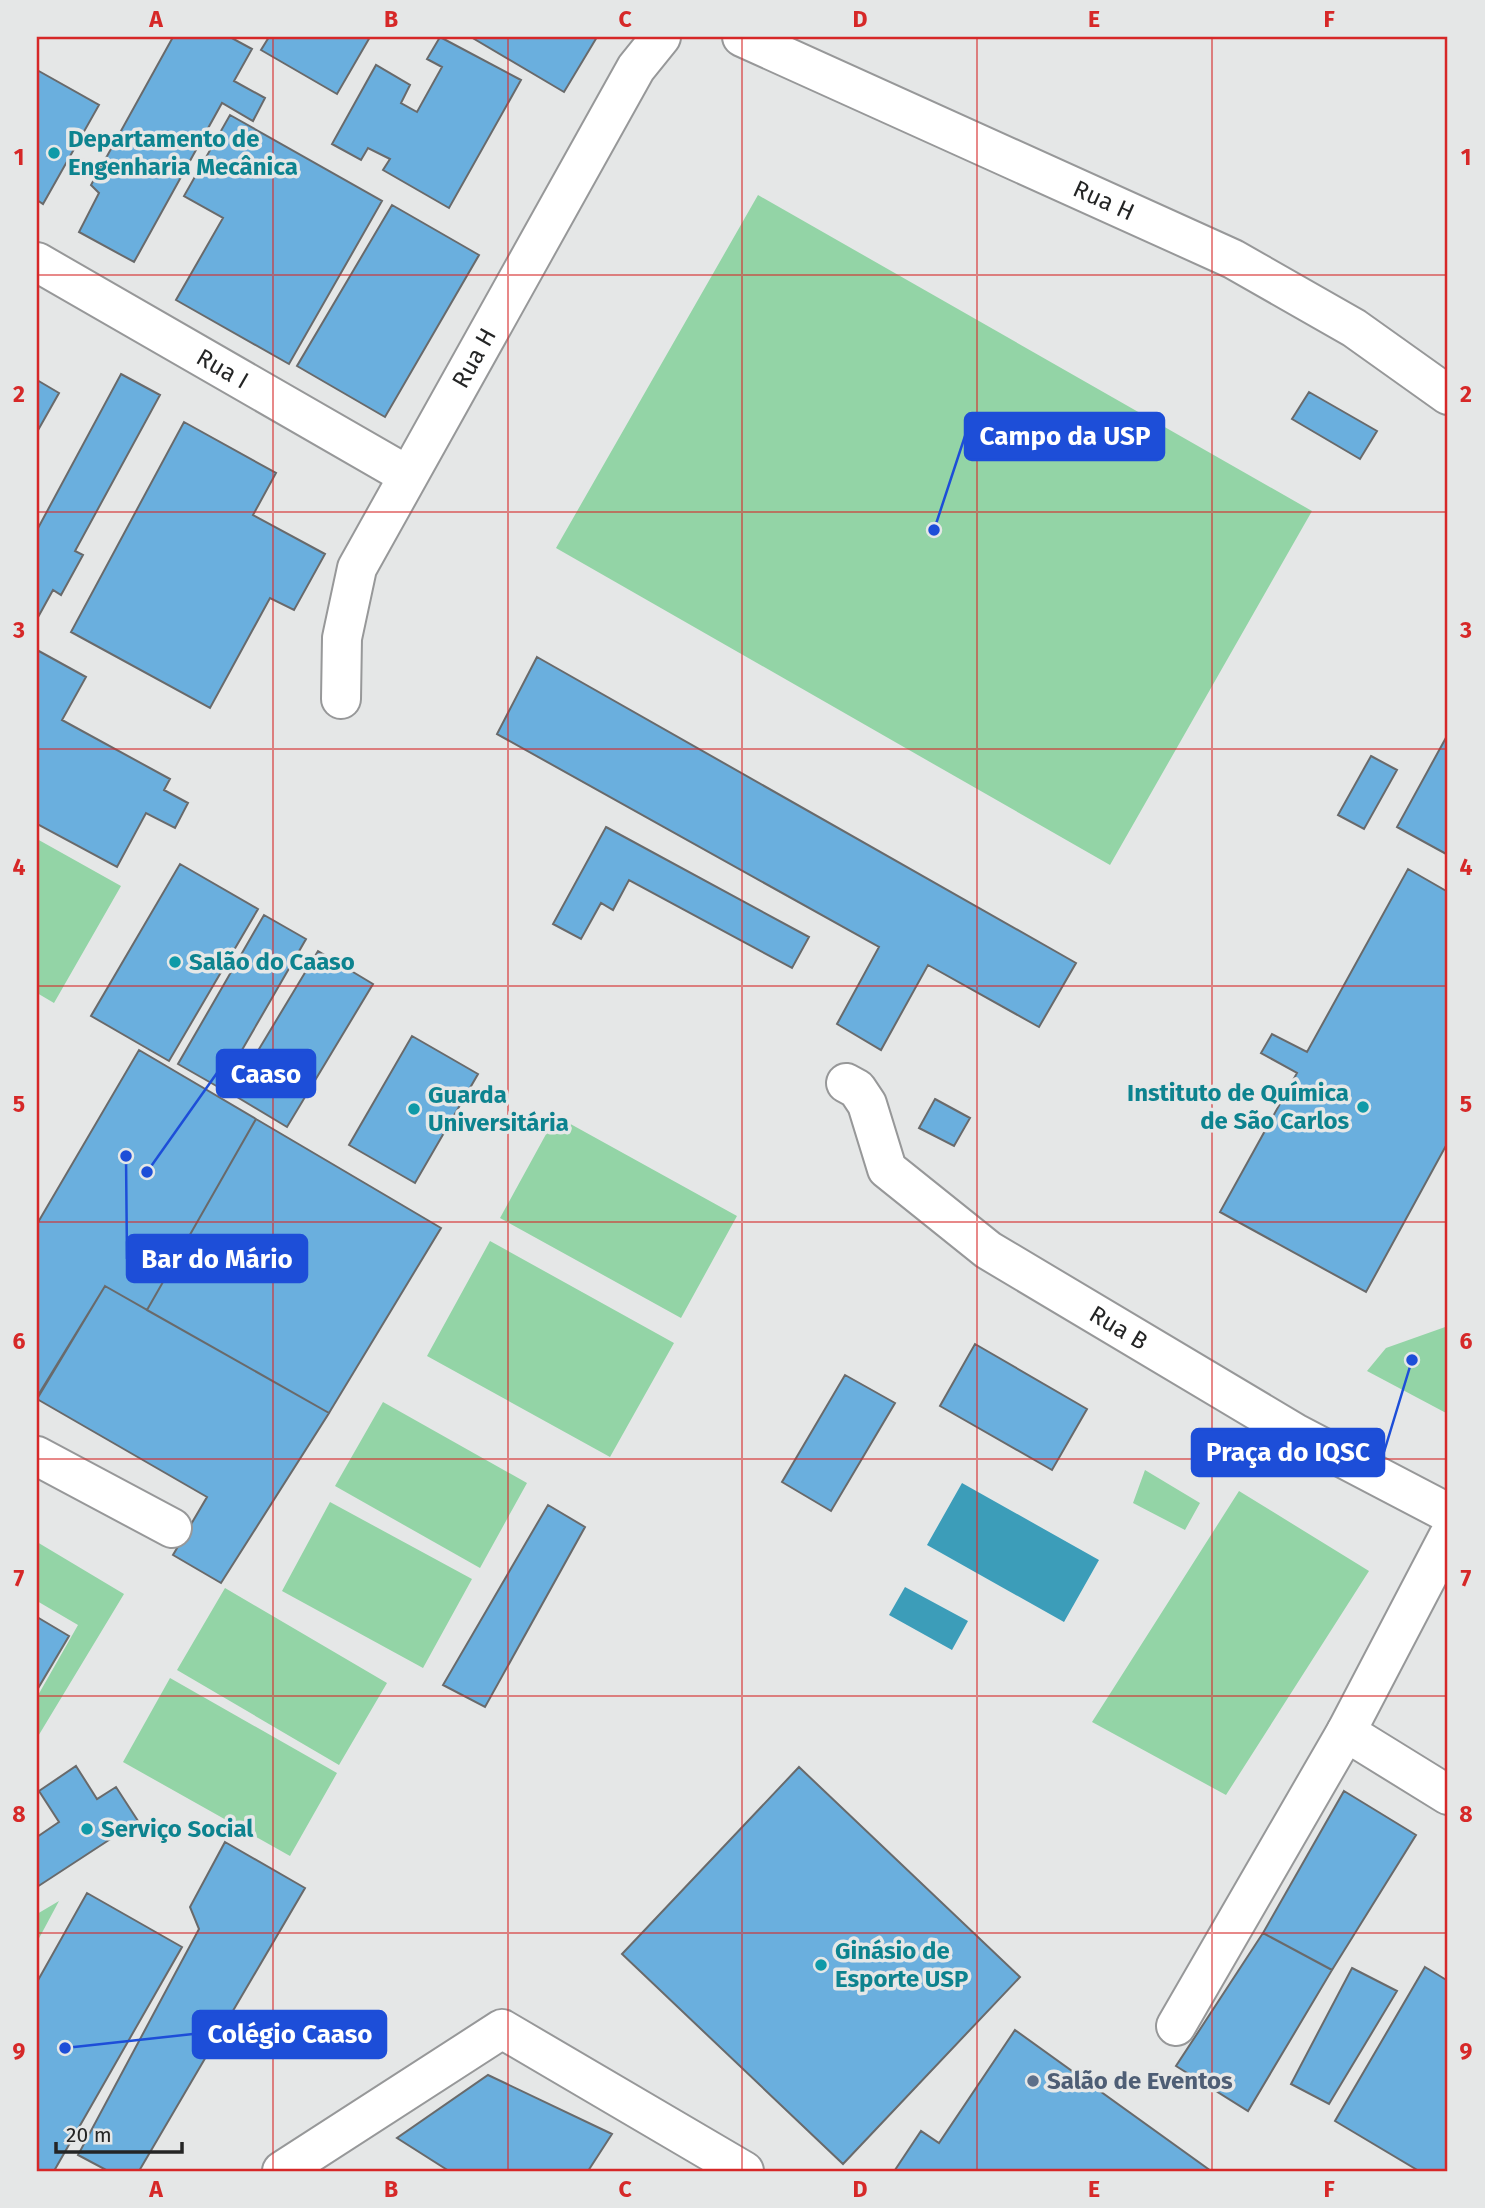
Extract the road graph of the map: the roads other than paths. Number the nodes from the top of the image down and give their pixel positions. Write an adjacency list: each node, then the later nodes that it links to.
1 (661, 37): 5 (street, Rua H)
2 (742, 37): 4 (street, Rua H)
3 (37, 262): 5 (street, Rua I)
4 (1448, 396)
5 (407, 474): 6 (street, Rua H)
6 (341, 699)
7 (846, 1083): 9 (street, Rua B)
8 (37, 1456): 10 (street)
9 (1448, 1513)
10 (172, 1528)
11 (1448, 1537): 12 (street)
12 (1346, 1732): 13 (street); 14 (street)
13 (1448, 1795)
14 (1175, 2026)
15 (282, 2171): 16 (street)
16 (744, 2171)

